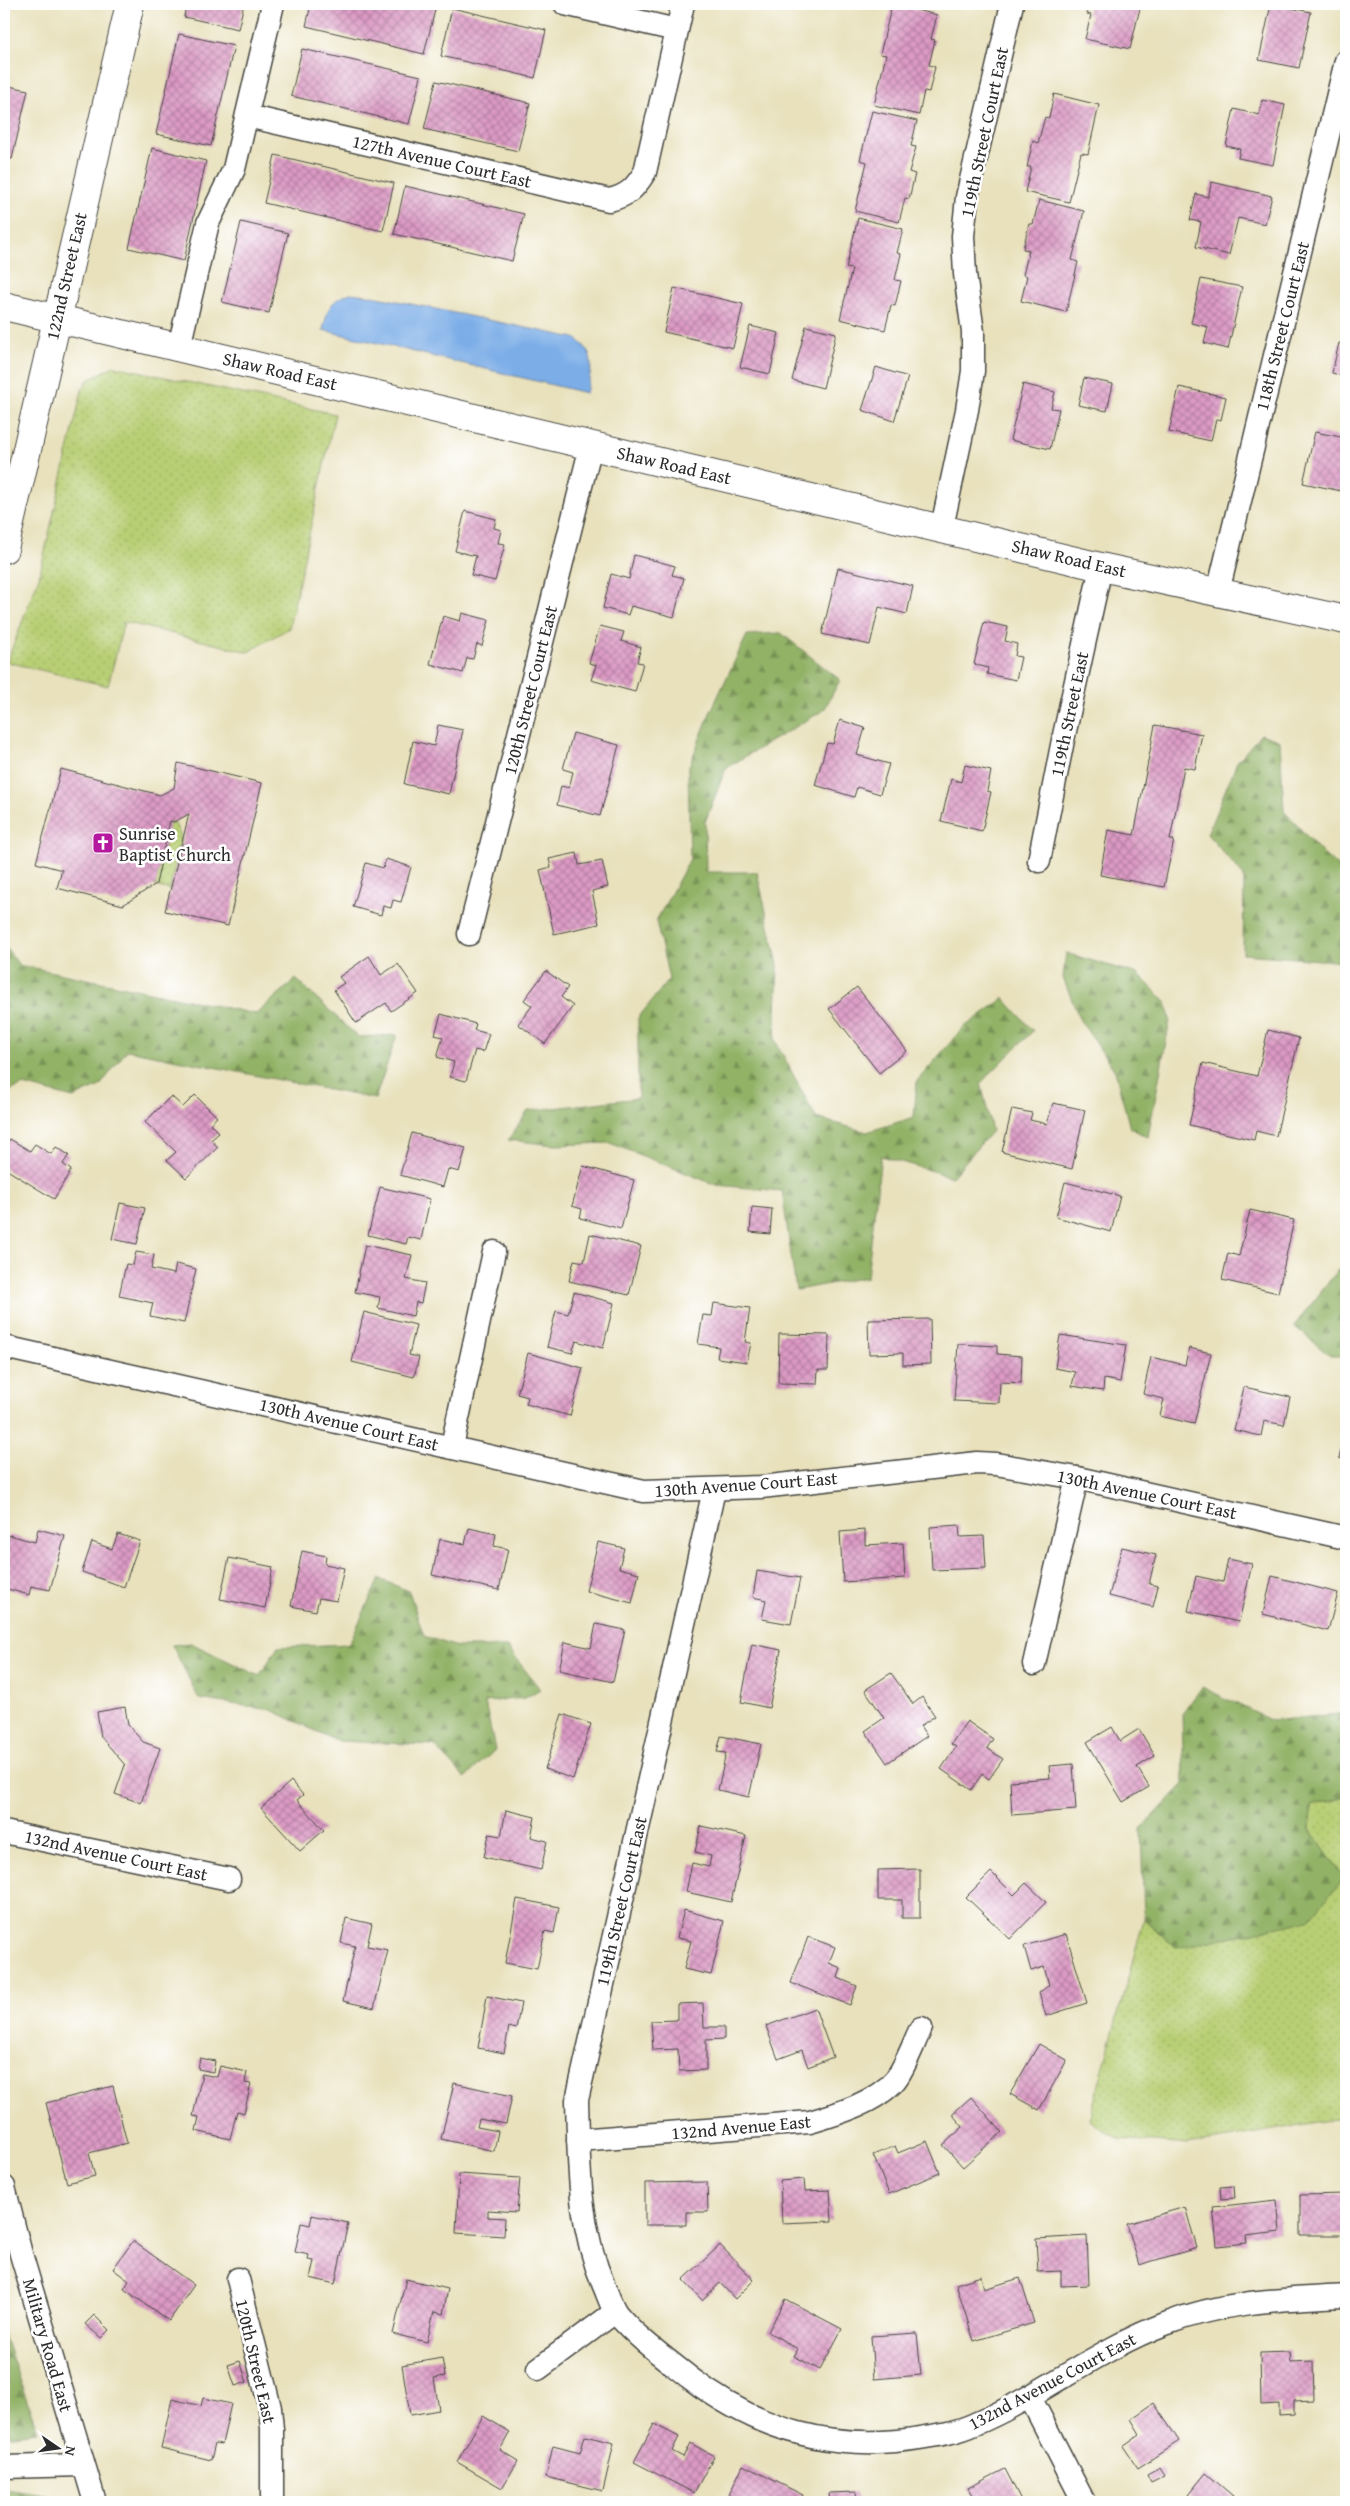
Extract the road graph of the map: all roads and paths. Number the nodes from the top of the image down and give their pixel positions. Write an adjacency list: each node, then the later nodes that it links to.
1 (130, 4): 10 (main road, 122nd Street East)
2 (274, 4): 8 (street)
3 (565, 4): 6 (street)
4 (683, 4): 6 (street)
5 (1012, 4): 13 (street, 119th Street Court East)
6 (676, 30): 8 (street, 127th Avenue Court East)
7 (1346, 61): 16 (street, 118th Street Court East)
8 (246, 116): 11 (street)
9 (4, 306): 10 (main road, Shaw Road East)
10 (56, 318): 11 (main road, Shaw Road East); 14 (main road, 122nd Street East)
11 (179, 347): 12 (main road, Shaw Road East)
12 (591, 446): 13 (main road, Shaw Road East); 19 (street, 120th Street Court East)
13 (942, 527): 15 (main road, Shaw Road East)
14 (4, 549)
15 (1101, 567): 16 (main road, Shaw Road East); 18 (street, 119th Street East)
16 (1218, 592): 17 (main road, Shaw Road East)
17 (1346, 620)
18 (1039, 861)
19 (469, 934)
20 (494, 1252): 22 (street)
21 (4, 1347): 22 (street, 130th Avenue Court East)
22 (452, 1446): 24 (street, 130th Avenue Court East)
23 (1076, 1478): 24 (street, 130th Avenue Court East); 25 (street, 130th Avenue Court East); 26 (street)
24 (714, 1490): 30 (street, 119th Street Court East)
25 (1346, 1538)
26 (1034, 1664)
27 (4, 1832): 28 (street, 132nd Avenue Court East)
28 (229, 1879)
29 (921, 2028): 30 (street, 132nd Avenue East)
30 (578, 2140): 34 (street, 119th Street Court East)
31 (4, 2187): 37 (street, Military Road East)
32 (238, 2279): 40 (street, 120th Street East)
33 (1346, 2296): 36 (street, 132nd Avenue Court East)
34 (615, 2312): 35 (street); 36 (street, 132nd Avenue Court East)
35 (538, 2369)
36 (1030, 2397): 41 (street)
37 (82, 2465): 38 (street); 39 (street, Military Road East)
38 (4, 2467)
39 (95, 2502)
40 (272, 2502)
41 (1084, 2502)

